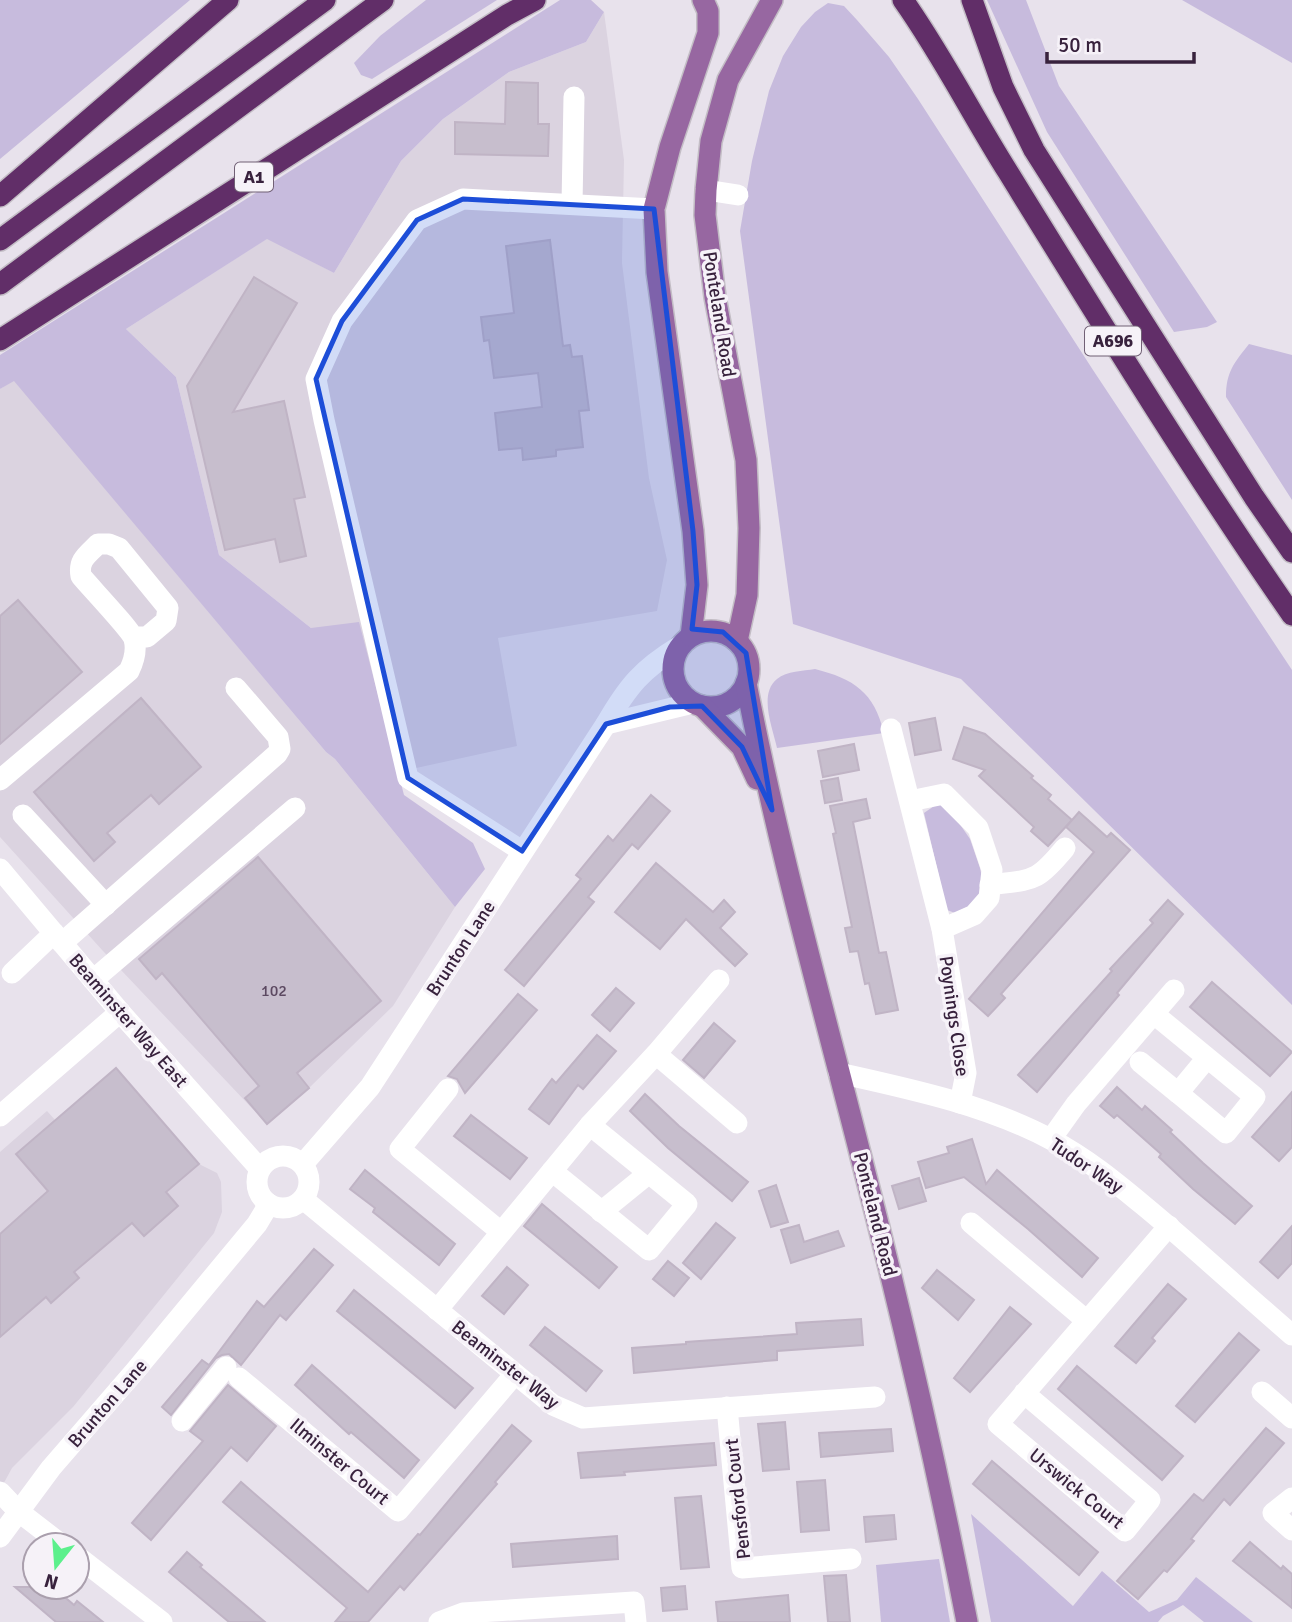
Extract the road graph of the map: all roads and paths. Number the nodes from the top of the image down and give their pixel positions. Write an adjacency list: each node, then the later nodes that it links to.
1 (228, 0): 12 (highway)
2 (325, 0): 15 (highway)
3 (383, 0): 16 (highway)
4 (535, 0): 17 (highway, A1)
5 (703, 0): 14 (main road)
6 (772, 0): 10 (main road, Ponteland Road)
7 (903, 0): 19 (highway, A696)
8 (972, 0): 18 (highway, A696)
9 (573, 97): 13 (street)
10 (706, 190): 11 (street); 21 (main road, Ponteland Road)
11 (738, 195)
12 (0, 196)
13 (572, 204): 14 (street); 34 (street)
14 (654, 209): 22 (main road)
15 (0, 240)
16 (0, 284)
17 (0, 340)
18 (1292, 552)
19 (1292, 615)
20 (134, 637): 20 (street); 28 (street)
21 (737, 640): 22 (main road); 23 (main road)
22 (685, 641): 25 (main road); 26 (street, Brunton Lane)
23 (746, 683): 25 (main road); 31 (main road, Ponteland Road)
24 (236, 688): 37 (street)
25 (697, 705): 26 (street); 31 (main road, Ponteland Road)
26 (606, 724): 34 (street, Brunton Lane)
27 (891, 730): 29 (street, Poynings Close)
28 (0, 779)
29 (910, 801): 36 (street); 38 (street, Poynings Close)
30 (295, 808): 41 (street)
31 (772, 810): 49 (main road, Ponteland Road)
32 (23, 815): 37 (street)
33 (1065, 848): 36 (street)
34 (522, 851): 57 (street, Brunton Lane)
35 (0, 869): 39 (street, Beaminster Way East)
36 (990, 885): 38 (street, Poynings Close)
37 (106, 905): 39 (street)
38 (942, 929): 52 (street, Poynings Close)
39 (58, 938): 40 (street); 41 (street, Beaminster Way East)
40 (12, 973)
41 (93, 980): 44 (street, Beaminster Way East)
42 (719, 980): 46 (street)
43 (1174, 990): 45 (street)
44 (120, 1012): 53 (street); 58 (street, Beaminster Way East)
45 (1154, 1014): 47 (street); 56 (street)
46 (656, 1054): 54 (street); 55 (street)
47 (1207, 1058): 51 (street); 51 (street)
48 (1140, 1062): 51 (street)
49 (839, 1073): 52 (street, Tudor Way); 90 (main road, Ponteland Road)
50 (448, 1089): 66 (street)
51 (1178, 1093)
52 (960, 1103): 56 (street, Tudor Way)
53 (0, 1116)
54 (737, 1123)
55 (590, 1125): 59 (street); 60 (street)
56 (1051, 1139): 65 (street, Tudor Way)
57 (303, 1164): 58 (street); 61 (street)
58 (260, 1169): 62 (street)
59 (552, 1171): 63 (street); 66 (street)
60 (649, 1173): 63 (street); 63 (street)
61 (303, 1199): 62 (street); 67 (street, Beaminster Way)
62 (269, 1204): 79 (street, Brunton Lane)
63 (601, 1212)
64 (971, 1223): 68 (street)
65 (1168, 1226): 68 (street, Urswick Court); 69 (street, Tudor Way)
66 (501, 1233): 67 (street)
67 (437, 1310): 70 (street, Beaminster Way)
68 (1087, 1321): 72 (street, Urswick Court)
69 (1290, 1329)
70 (515, 1374): 74 (street, Beaminster Way); 76 (street, Ilminster Court)
71 (1262, 1392): 75 (street)
72 (1024, 1393): 72 (street, Urswick Court)
73 (874, 1396): 74 (street, Beaminster Way)
74 (727, 1407): 83 (street, Pensford Court)
75 (1292, 1418)
76 (182, 1421)
77 (0, 1492): 79 (street)
78 (1292, 1498): 80 (street)
79 (18, 1511): 81 (street); 82 (street, Brunton Lane)
80 (1292, 1530)
81 (44, 1531)
82 (0, 1537)
83 (851, 1559)
84 (91, 1567): 87 (street)
85 (581, 1614): 86 (street); 89 (street)
86 (495, 1617): 88 (street)
87 (162, 1622)
88 (439, 1622)
89 (636, 1622)
90 (967, 1622)

